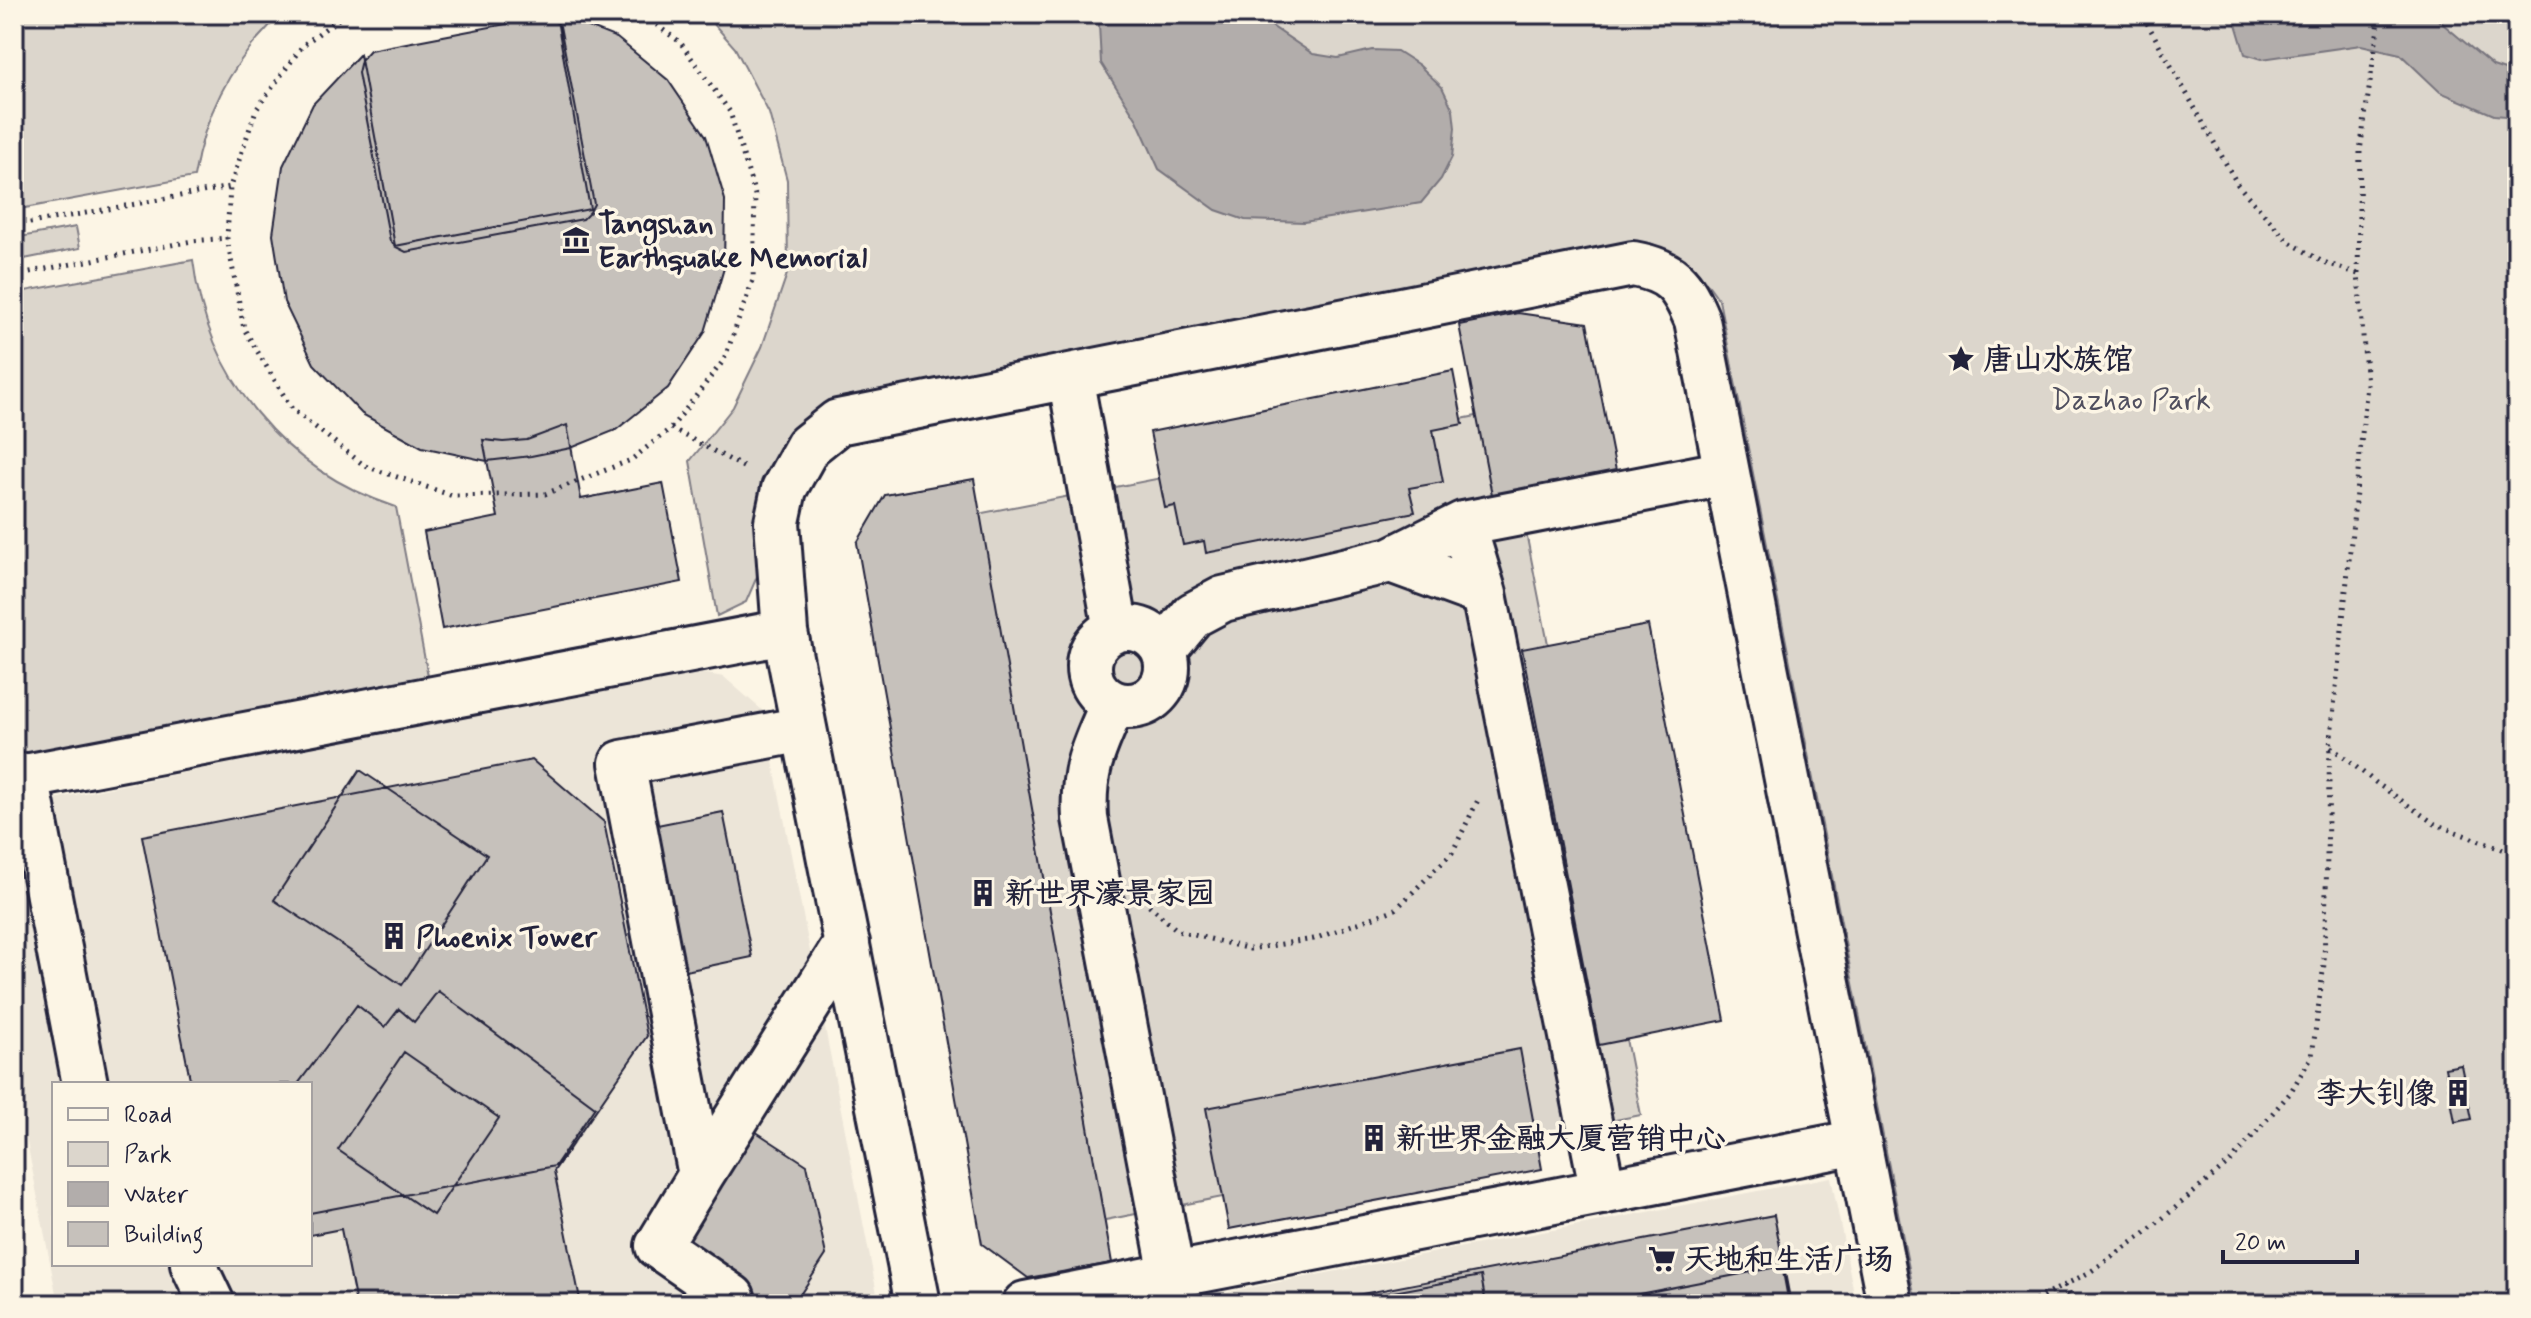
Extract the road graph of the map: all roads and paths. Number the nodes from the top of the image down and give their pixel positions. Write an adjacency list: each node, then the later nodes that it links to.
1 (345, 14): 5 (path)
2 (641, 14): 11 (path)
3 (2142, 14): 8 (path)
4 (2380, 14): 8 (path)
5 (230, 187): 6 (path); 7 (path)
6 (14, 226)
7 (227, 238): 9 (path); 11 (path)
8 (2358, 274): 22 (path)
9 (14, 275)
10 (1070, 376): 12 (street); 13 (street); 17 (street)
11 (671, 428): 13 (path)
12 (1726, 473): 14 (street); 29 (street)
13 (784, 489): 18 (street)
14 (1463, 524): 15 (street); 16 (street)
15 (1391, 560): 16 (street); 19 (street)
16 (1484, 594): 31 (street)
17 (1116, 630): 19 (street); 20 (street)
18 (785, 632): 21 (street); 23 (street)
19 (1164, 650): 20 (street)
20 (1113, 704): 33 (street)
21 (804, 729): 27 (street); 30 (street)
22 (2330, 746): 25 (path); 34 (path)
23 (20, 778): 28 (street)
24 (1484, 786): 26 (path)
25 (2517, 855)
26 (1140, 897)
27 (847, 943): 30 (street); 37 (street)
28 (85, 1082)
29 (1858, 1142): 31 (street); 39 (street)
30 (701, 1175): 35 (street)
31 (1603, 1192): 33 (street)
32 (194, 1266): 36 (street)
33 (1172, 1275): 38 (street)
34 (2064, 1286): 40 (path); 41 (path)
35 (736, 1302)
36 (212, 1304)
37 (918, 1304)
38 (1025, 1304)
39 (1890, 1304)
40 (2028, 1304)
41 (2073, 1304)

